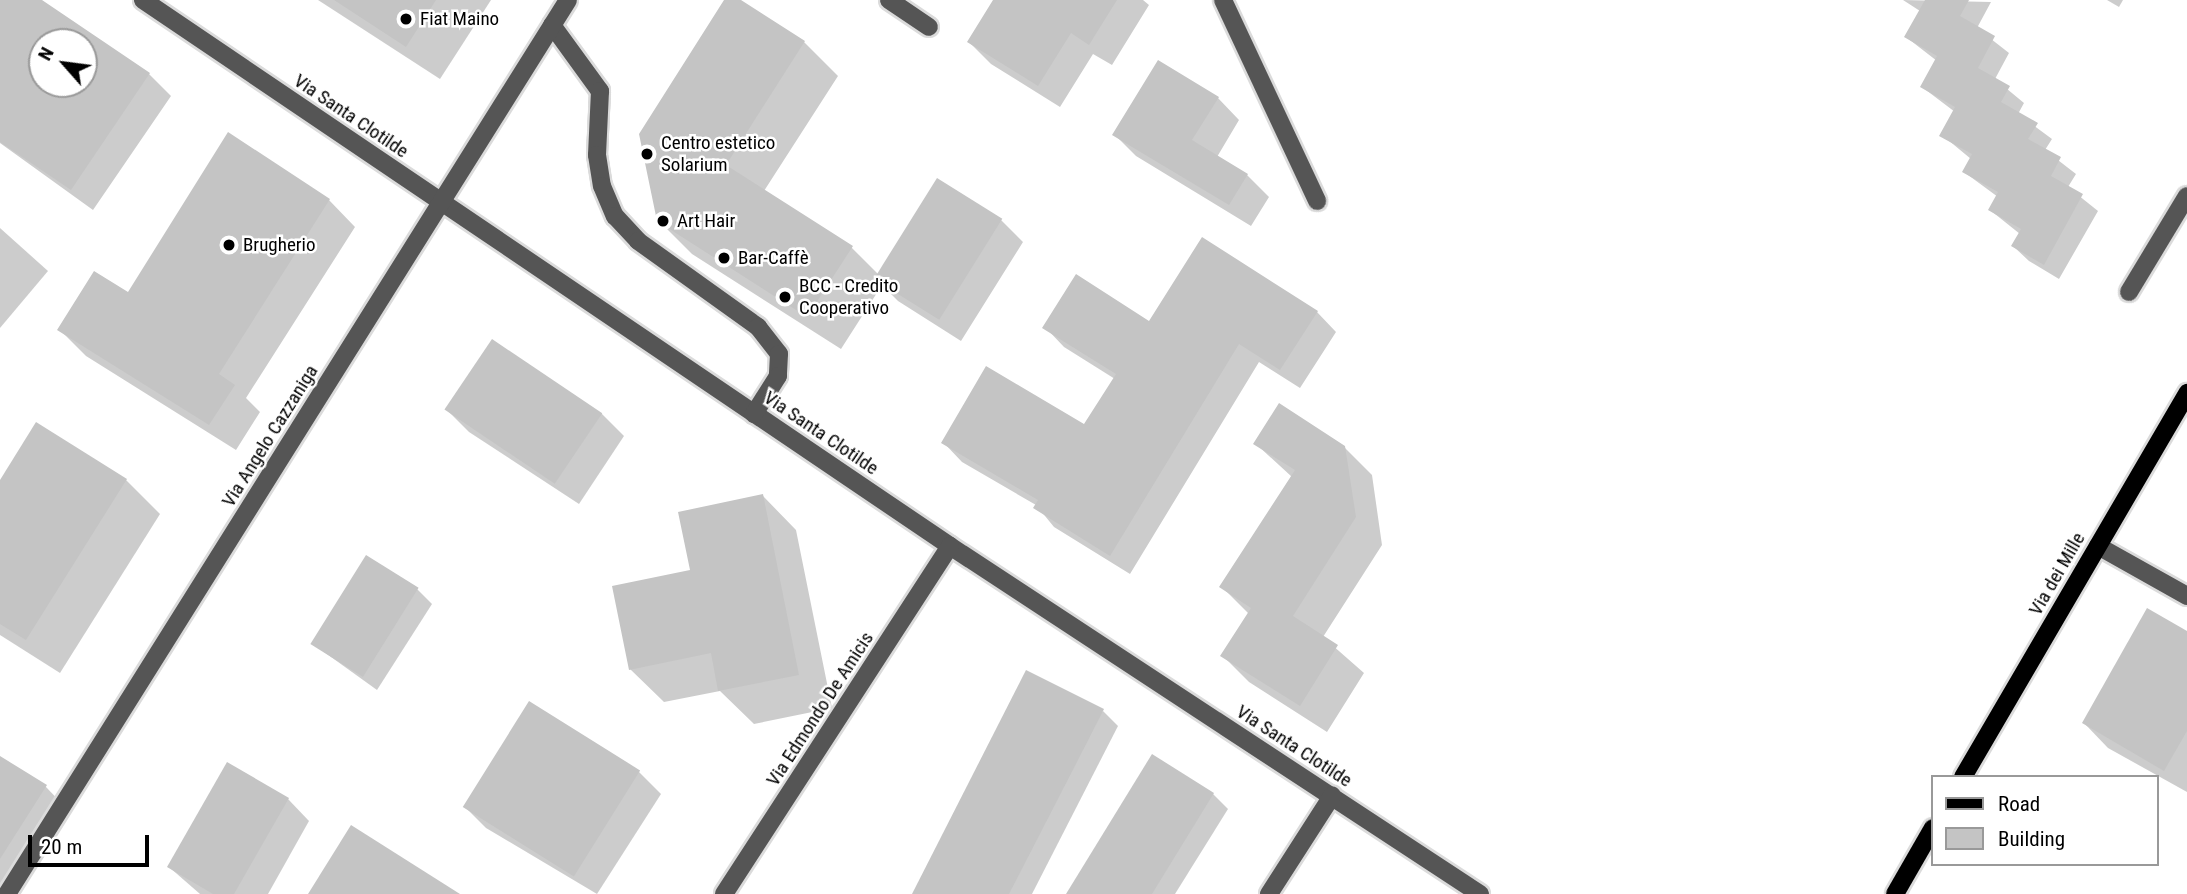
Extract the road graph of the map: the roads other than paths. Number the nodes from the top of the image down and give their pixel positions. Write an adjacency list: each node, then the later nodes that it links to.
1 (143, 0): 9 (street, Via Santa Clotilde)
2 (568, 0): 5 (street, Via Angelo Cazzaniga)
3 (889, 0): 6 (street)
4 (1223, 0): 8 (street)
5 (552, 25): 9 (street, Via Angelo Cazzaniga); 12 (street)
6 (929, 27)
7 (2187, 197): 10 (street)
8 (1317, 201)
9 (441, 202): 12 (street, Via Santa Clotilde); 19 (street, Via Angelo Cazzaniga)
10 (2129, 292)
11 (2187, 393): 14 (main road, Via dei Mille)
12 (754, 414): 13 (street, Via Santa Clotilde)
13 (950, 546): 17 (street, Via Santa Clotilde); 20 (street, Via Edmondo De Amicis)
14 (2098, 546): 15 (street); 16 (main road, Via dei Mille)
15 (2187, 596)
16 (1964, 775)
17 (1332, 796): 21 (street); 22 (street, Via Santa Clotilde)
18 (1932, 830): 23 (main road)
19 (7, 894)
20 (724, 894)
21 (1269, 894)
22 (1480, 894)
23 (1895, 894)

